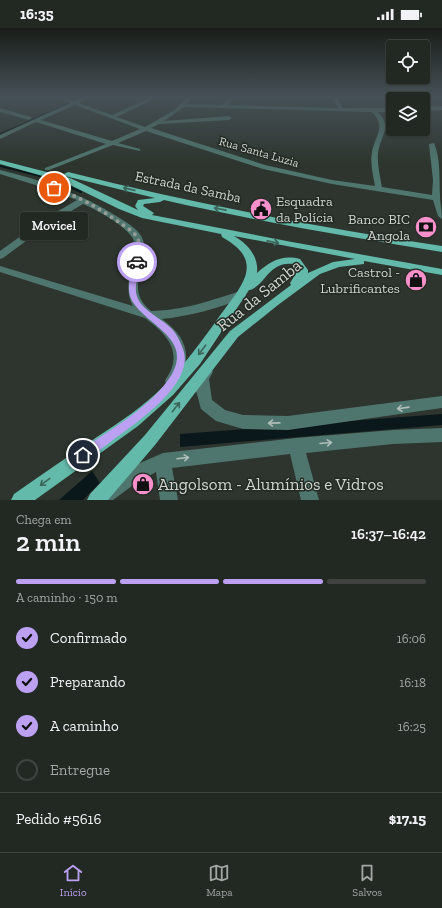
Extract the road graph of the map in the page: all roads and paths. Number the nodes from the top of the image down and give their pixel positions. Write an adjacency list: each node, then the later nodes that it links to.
1 (27, 119): 10 (street)
2 (40, 119): 7 (street)
3 (118, 119): 9 (street, Rua Santa Luzia)
4 (164, 119): 8 (street)
5 (217, 119): 8 (street)
6 (380, 119): 20 (street)
7 (37, 121): 11 (street); 12 (street)
8 (156, 124): 9 (street)
9 (146, 128): 12 (street); 20 (street, Rua Santa Luzia)
10 (0, 131)
11 (0, 137)
12 (113, 143): 14 (street); 17 (street)
13 (432, 144): 19 (street)
14 (138, 150)
15 (0, 157): 17 (main road, Estrada da Samba)
16 (0, 162): 25 (main road)
17 (47, 169): 23 (main road, Estrada da Samba, one-way to 17)
18 (0, 172): 22 (street)
19 (440, 180): 21 (street)
20 (379, 190): 21 (street, Rua Santa Luzia)
21 (436, 198): 24 (street)
22 (83, 200): 28 (street); 34 (street)
23 (194, 204): 25 (main road); 27 (main road, Estrada da Samba, one-way to 23)
24 (442, 216)
25 (177, 223): 26 (main road)
26 (214, 230): 29 (main road, one-way to 29); 32 (main road)
27 (442, 249)
28 (0, 256)
29 (394, 264): 31 (main road); 33 (main road, Rua da Samba)
30 (0, 269): 34 (street)
31 (442, 272)
32 (241, 295): 33 (main road); 34 (street); 36 (main road, one-way to 36)
33 (274, 302): 35 (main road, Rua da Samba)
34 (148, 315): 36 (street)
35 (212, 360): 37 (street, one-way to 35); 42 (main road, Rua da Samba, one-way to 35)
36 (156, 401): 41 (main road, one-way to 41)
37 (442, 402)
38 (442, 435): 39 (street, one-way to 38)
39 (296, 446): 40 (street, one-way to 39); 45 (street)
40 (163, 461): 43 (street); 44 (street)
41 (20, 500)
42 (96, 500)
43 (100, 500)
44 (169, 500)
45 (310, 500)

